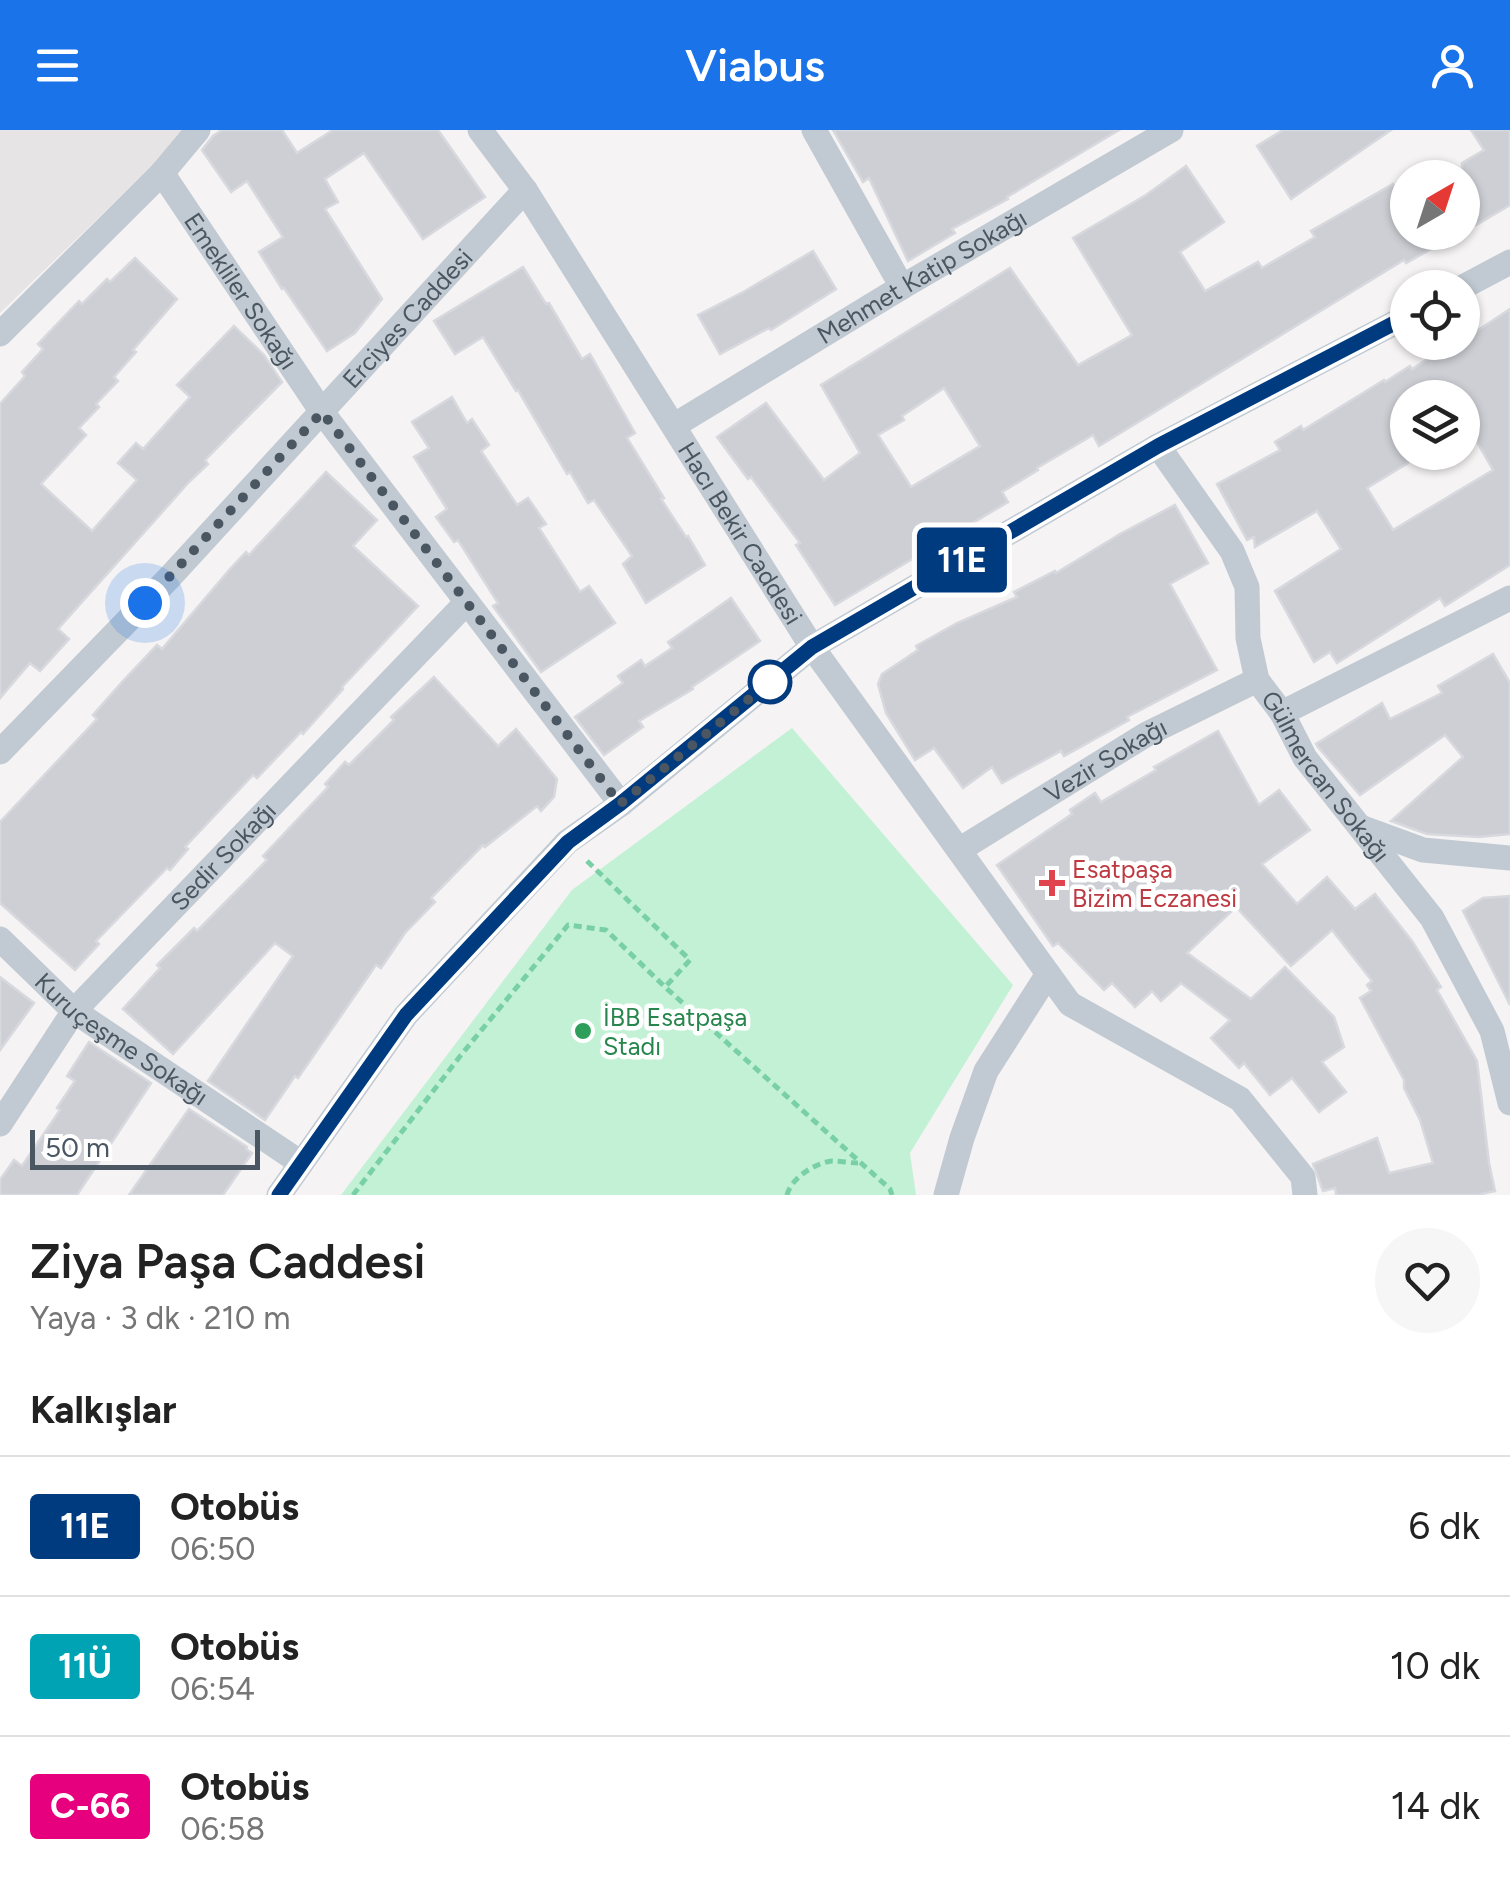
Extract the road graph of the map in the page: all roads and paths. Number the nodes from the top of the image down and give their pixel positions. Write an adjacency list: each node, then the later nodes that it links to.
1 (198, 130): 5 (street)
2 (480, 130): 6 (street, Hacı Bekir Caddesi)
3 (814, 130): 9 (street)
4 (1171, 130): 9 (street, Mehmet Katip Sokağı)
5 (162, 173): 11 (street); 12 (street, Emekliler Sokağı)
6 (526, 190): 12 (street, Erciyes Caddesi); 13 (street, Hacı Bekir Caddesi)
7 (1510, 262): 8 (street)
8 (1480, 278)
9 (902, 287): 13 (street, Mehmet Katip Sokağı)
10 (1390, 325): 14 (street)
11 (0, 334)
12 (322, 412): 16 (street, Emekliler Sokağı); 20 (street, Erciyes Caddesi)
13 (674, 425): 17 (street, Hacı Bekir Caddesi)
14 (1158, 446): 17 (street); 18 (street, Gülmercan Sokağı)
15 (1510, 598): 19 (street)
16 (467, 602): 21 (street, Emekliler Sokağı); 29 (street, Sedir Sokağı)
17 (812, 647): 21 (street); 24 (street, Hacı Bekir Caddesi)
18 (1257, 680): 19 (street, Gülmercan Sokağı); 24 (street, Vezir Sokağı)
19 (1282, 713): 22 (street, Gülmercan Sokağı)
20 (0, 752)
21 (620, 804): 23 (street)
22 (1363, 828): 25 (street); 30 (street, Gülmercan Sokağı)
23 (568, 842): 28 (path); 32 (street)
24 (960, 850): 27 (street, Hacı Bekir Caddesi)
25 (1510, 858)
26 (0, 939): 29 (street, Kuruçeşme Sokağı)
27 (1048, 974): 38 (street); 39 (street, Hacı Bekir Caddesi)
28 (665, 987): 33 (path); 35 (path)
29 (74, 1011): 31 (street, Sedir Sokağı); 32 (street, Kuruçeşme Sokağı)
30 (1510, 1103)
31 (0, 1124)
32 (301, 1164): 34 (street)
33 (861, 1164): 36 (path); 37 (path)
34 (279, 1195)
35 (353, 1195)
36 (787, 1195)
37 (892, 1195)
38 (946, 1195)
39 (1305, 1195)

